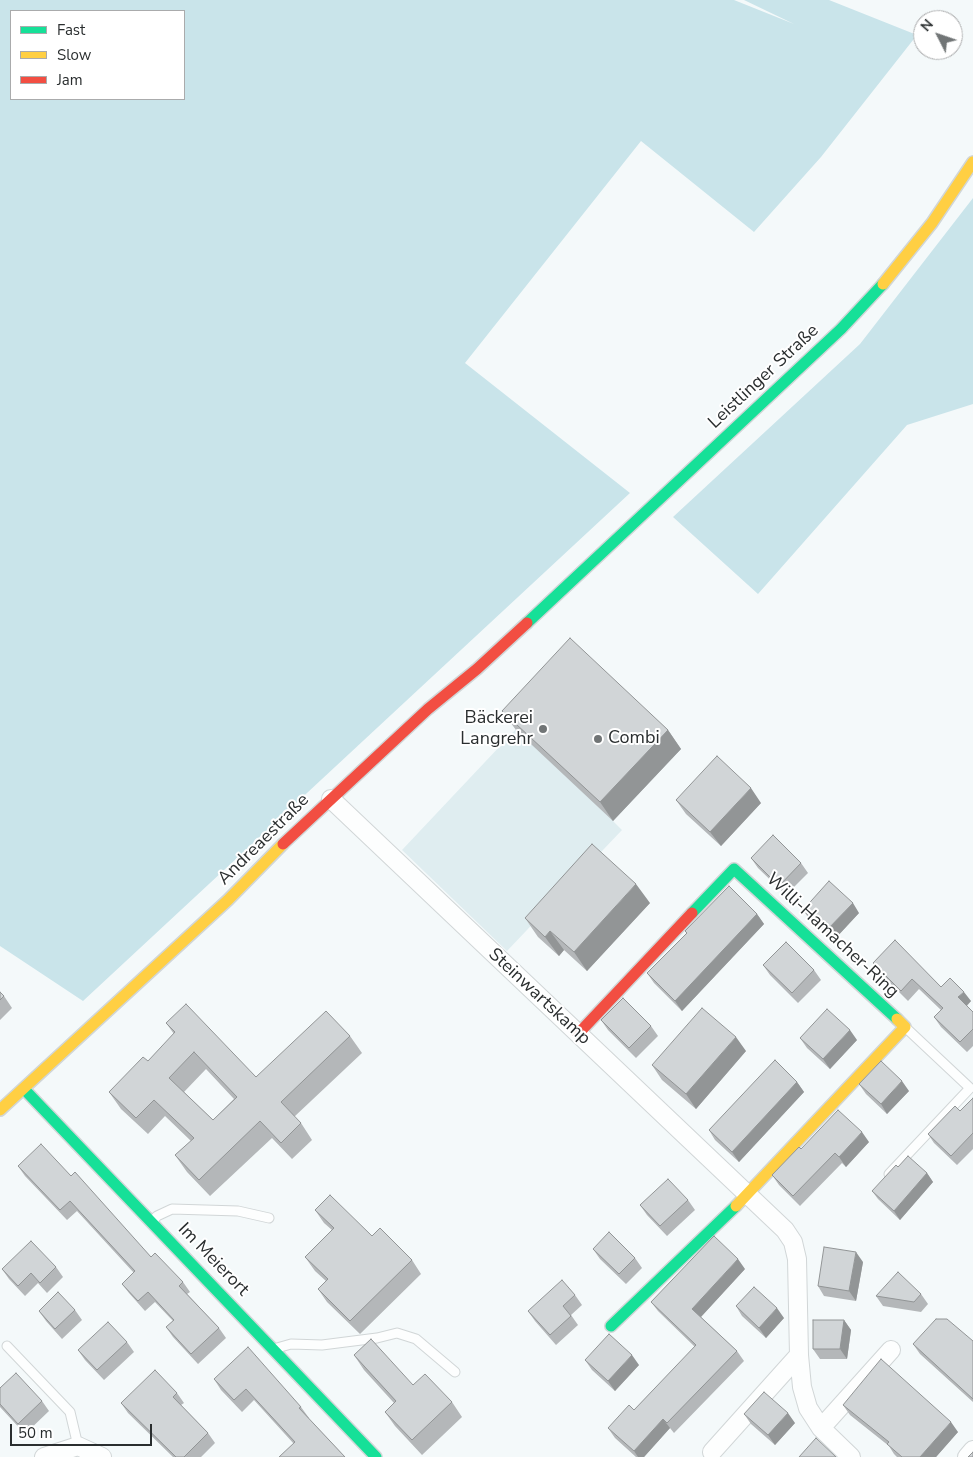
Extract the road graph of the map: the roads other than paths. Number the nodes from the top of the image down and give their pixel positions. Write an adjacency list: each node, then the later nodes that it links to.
1 (973, 162): 2 (street, Leistlinger Straße)
2 (555, 596): 3 (street, Andreaestraße)
3 (331, 799): 5 (street, Steinwartskamp); 6 (street, Andreaestraße)
4 (905, 1027): 5 (street, Willi-Hamacher-Ring); 8 (lane); 9 (street)
5 (578, 1034): 9 (street, Steinwartskamp)
6 (24, 1089): 7 (street, Andreaestraße); 11 (street, Im Meierort)
7 (0, 1110)
8 (887, 1175)
9 (748, 1194): 12 (street); 16 (street, Steinwartskamp)
10 (270, 1218): 11 (lane)
11 (152, 1222): 14 (street, Im Meierort)
12 (611, 1326)
13 (7, 1346): 19 (lane)
14 (274, 1349): 17 (lane); 24 (street, Im Meierort)
15 (891, 1350): 18 (street)
16 (798, 1355): 18 (street, Steinwartskamp); 21 (street)
17 (455, 1372)
18 (822, 1428): 25 (street, Steinwartskamp)
19 (78, 1446): 22 (street); 23 (street)
20 (973, 1450): 26 (street)
21 (712, 1452)
22 (44, 1457)
23 (102, 1457)
24 (376, 1457)
25 (851, 1457)
26 (967, 1457)

